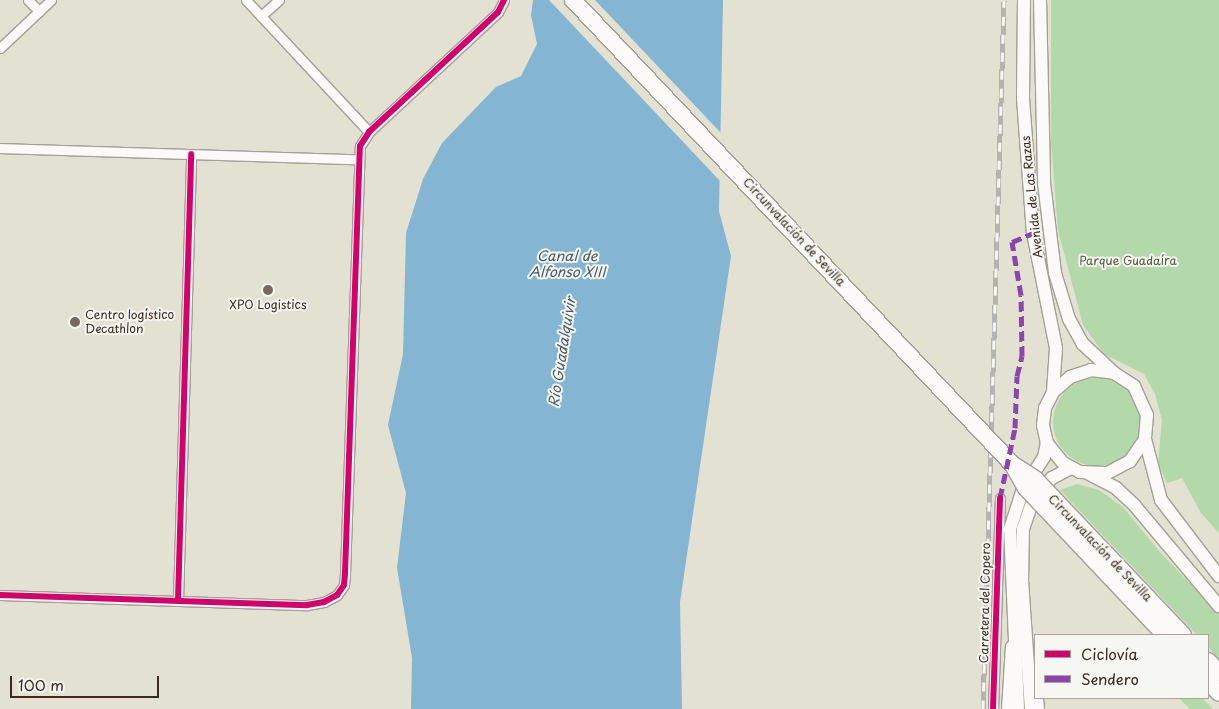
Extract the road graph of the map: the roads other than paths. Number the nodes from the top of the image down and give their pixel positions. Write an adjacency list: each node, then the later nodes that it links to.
1 (28, 0): 9 (street)
2 (51, 0): 9 (street)
3 (246, 0): 10 (street)
4 (278, 0): 10 (street)
5 (504, 0): 12 (street)
6 (574, 0): 20 (highway, Circunvalación de Sevilla, bridge)
7 (1024, 0): 17 (main road, Avenida de Las Razas)
8 (1040, 0): 16 (main road, Avenida de Las Razas)
9 (39, 12): 11 (street)
10 (261, 16): 12 (street)
11 (0, 48)
12 (369, 132): 15 (street)
13 (0, 148): 14 (street)
14 (190, 154): 15 (street); 26 (street)
15 (358, 159): 26 (street)
16 (1114, 373): 17 (main road); 18 (main road)
17 (1053, 392): 19 (main road)
18 (1145, 439): 22 (main road); 24 (main road)
19 (1048, 443): 21 (main road); 29 (main road)
20 (1013, 465): 30 (highway, Circunvalación de Sevilla, bridge); 31 (highway, Circunvalación de Sevilla, bridge)
21 (1070, 468): 22 (main road); 28 (main road)
22 (1090, 474): 27 (main road)
23 (1000, 498): 37 (street, Carretera del Copero)
24 (1219, 576)
25 (0, 595): 26 (street)
26 (178, 600)
27 (1219, 606)
28 (1025, 618): 34 (street); 40 (main road)
29 (1012, 629): 38 (street); 39 (main road)
30 (1164, 634)
31 (1182, 634)
32 (1209, 662): 33 (highway)
33 (1219, 673)
34 (1034, 681)
35 (1209, 682): 36 (highway)
36 (1219, 693)
37 (993, 709)
38 (1007, 709)
39 (1018, 709)
40 (1031, 709)

